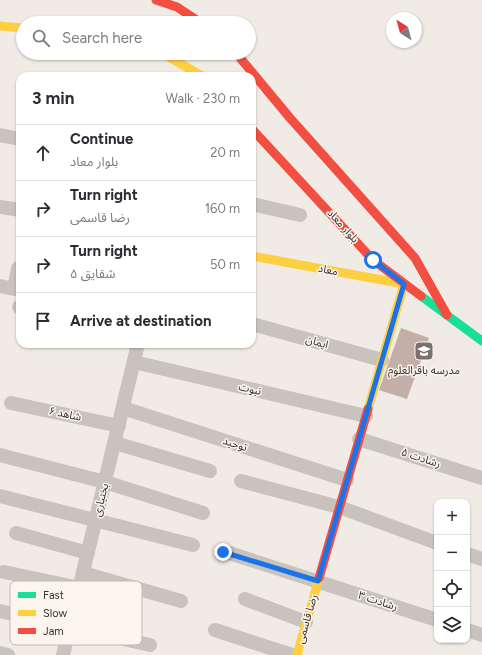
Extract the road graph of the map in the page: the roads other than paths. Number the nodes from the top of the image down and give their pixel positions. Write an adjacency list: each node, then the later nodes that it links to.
1 (156, 0): 2 (street)
2 (190, 16)
3 (0, 26): 4 (street)
4 (16, 27)
5 (174, 60): 7 (street)
6 (242, 60): 8 (street)
7 (195, 72)
8 (252, 72)
9 (256, 77): 21 (street)
10 (256, 133): 19 (street, بلوار معاد)
11 (0, 135): 12 (street)
12 (16, 138)
13 (256, 205): 16 (street)
14 (0, 207): 15 (street)
15 (16, 209)
16 (300, 215)
17 (256, 257): 19 (street, معاد)
18 (16, 278): 20 (street)
19 (404, 284): 21 (street, بلوار معاد); 25 (street, رضا قاسمی)
20 (0, 286)
21 (447, 315): 23 (street, بلوار معاد)
22 (256, 325): 25 (street, ایمان)
23 (482, 341)
24 (137, 348): 26 (street, بختیاری)
25 (382, 360): 29 (street, رضا قاسمی)
26 (134, 362): 28 (street, بختیاری); 29 (street, نبوت)
27 (11, 403): 30 (street, شاهد ۶)
28 (123, 408): 30 (street, بختیاری); 36 (street, توحید)
29 (366, 416): 31 (street, رضا قاسمی)
30 (119, 426): 32 (street, بختیاری)
31 (359, 439): 35 (street, رشادت ۵); 36 (street, رضا قاسمی)
32 (115, 443): 34 (street); 38 (street, بختیاری)
33 (0, 454): 38 (street)
34 (210, 471)
35 (482, 478)
36 (347, 480): 40 (street, رضا قاسمی)
37 (241, 481): 40 (street)
38 (105, 482): 41 (street); 42 (street, بختیاری)
39 (0, 496): 42 (street)
40 (339, 508): 44 (street); 55 (street, رضا قاسمی)
41 (203, 513)
42 (96, 520): 45 (street); 47 (street, بختیاری)
43 (16, 533): 47 (street)
44 (434, 542)
45 (192, 545)
46 (223, 552): 55 (street, رشادت ۳)
47 (88, 553): 51 (street, بختیاری)
48 (470, 555): 49 (street)
49 (482, 559)
50 (4, 572): 52 (street)
51 (83, 573): 53 (street, بختیاری); 54 (street)
52 (47, 581)
53 (81, 581)
54 (111, 581)
55 (318, 581): 61 (street, رشادت ۳); 62 (street, رضا قاسمی)
56 (142, 590): 58 (street)
57 (245, 599): 62 (street)
58 (180, 601)
59 (0, 611): 60 (street)
60 (10, 613)
61 (434, 619)
62 (306, 622): 73 (street, رضا قاسمی)
63 (215, 630): 72 (street)
64 (470, 631): 65 (street)
65 (482, 635)
66 (142, 643): 68 (street)
67 (65, 645): 71 (street, بختیاری)
68 (150, 645)
69 (0, 653): 70 (street)
70 (8, 655)
71 (63, 655)
72 (292, 655)
73 (297, 655)

